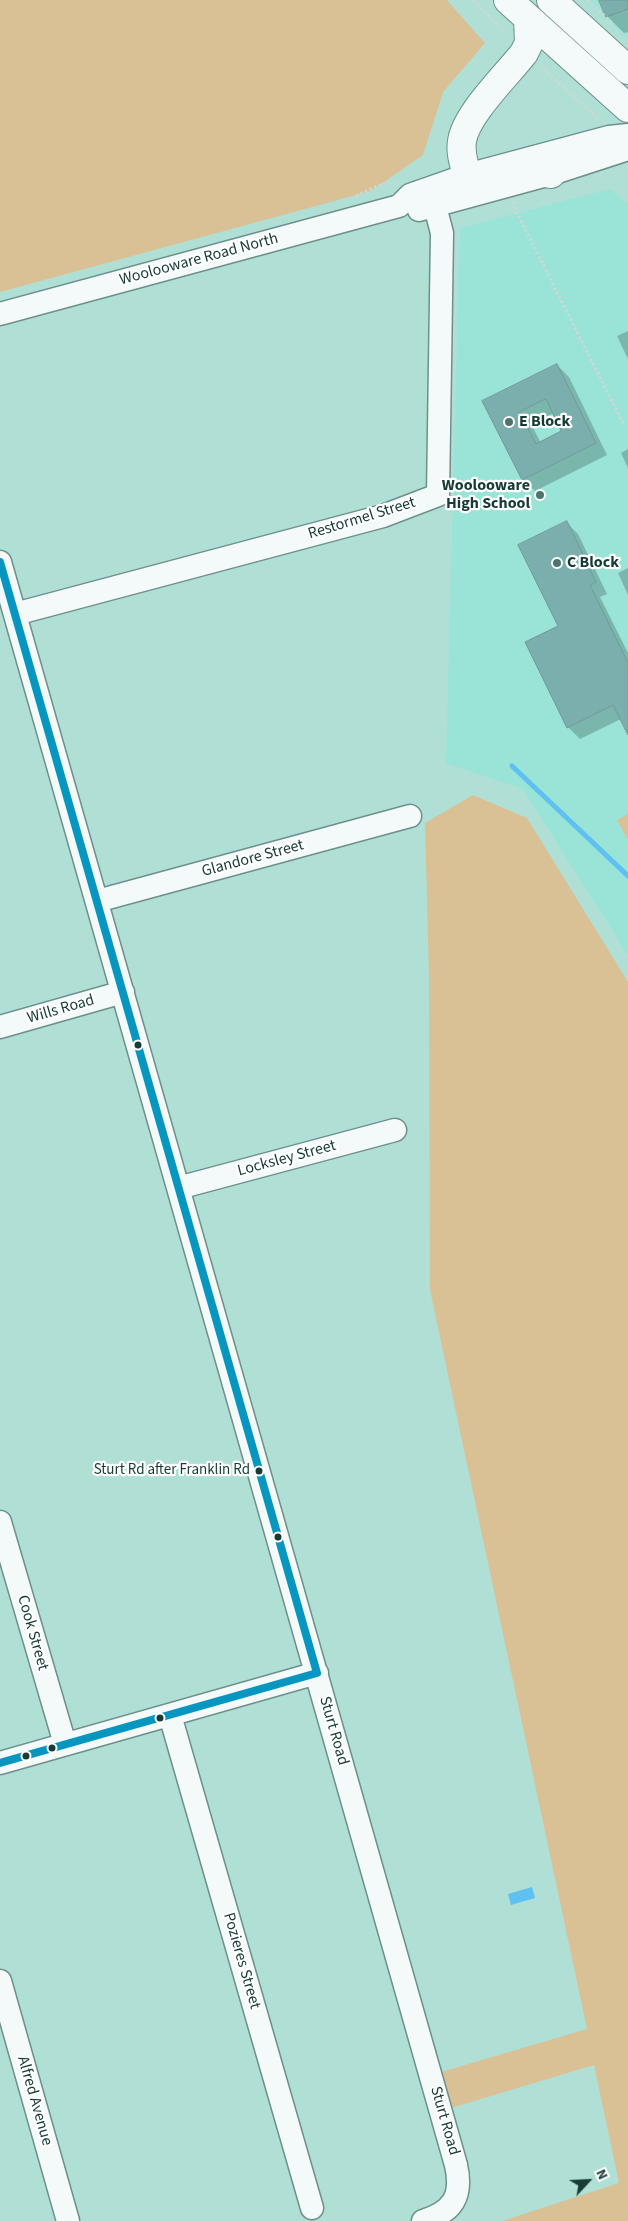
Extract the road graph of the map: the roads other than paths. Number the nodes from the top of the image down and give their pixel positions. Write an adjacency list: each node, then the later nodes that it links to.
1 (508, 0): 3 (main road)
2 (551, 0): 4 (main road)
3 (528, 19): 5 (main road); 9 (main road)
4 (628, 70)
5 (628, 108)
6 (628, 135): 9 (street, Woolooware Road North)
7 (628, 149): 8 (street, Woolooware Road North)
8 (551, 174): 9 (main road); 10 (street, Woolooware Road North)
9 (466, 175): 10 (street, Woolooware Road North)
10 (418, 193): 11 (street, Woolooware Road North); 13 (street, Restormel Street)
11 (0, 314)
12 (0, 562): 13 (street, Sturt Road)
13 (15, 614): 15 (street, Sturt Road)
14 (410, 816): 15 (street, Glandore Street)
15 (97, 901): 16 (street, Sturt Road)
16 (123, 992): 17 (street, Wills Road); 19 (street, Sturt Road)
17 (0, 1027)
18 (395, 1130): 19 (street, Locksley Street)
19 (178, 1188): 21 (street, Sturt Road)
20 (0, 1522): 23 (street, Cook Street)
21 (317, 1673): 22 (street); 28 (street, Sturt Road)
22 (170, 1715): 23 (street); 26 (street, Pozieres Street)
23 (65, 1744): 24 (street)
24 (0, 1763)
25 (0, 1980): 27 (street, Alfred Avenue)
26 (312, 2208)
27 (68, 2221)
28 (423, 2221)

